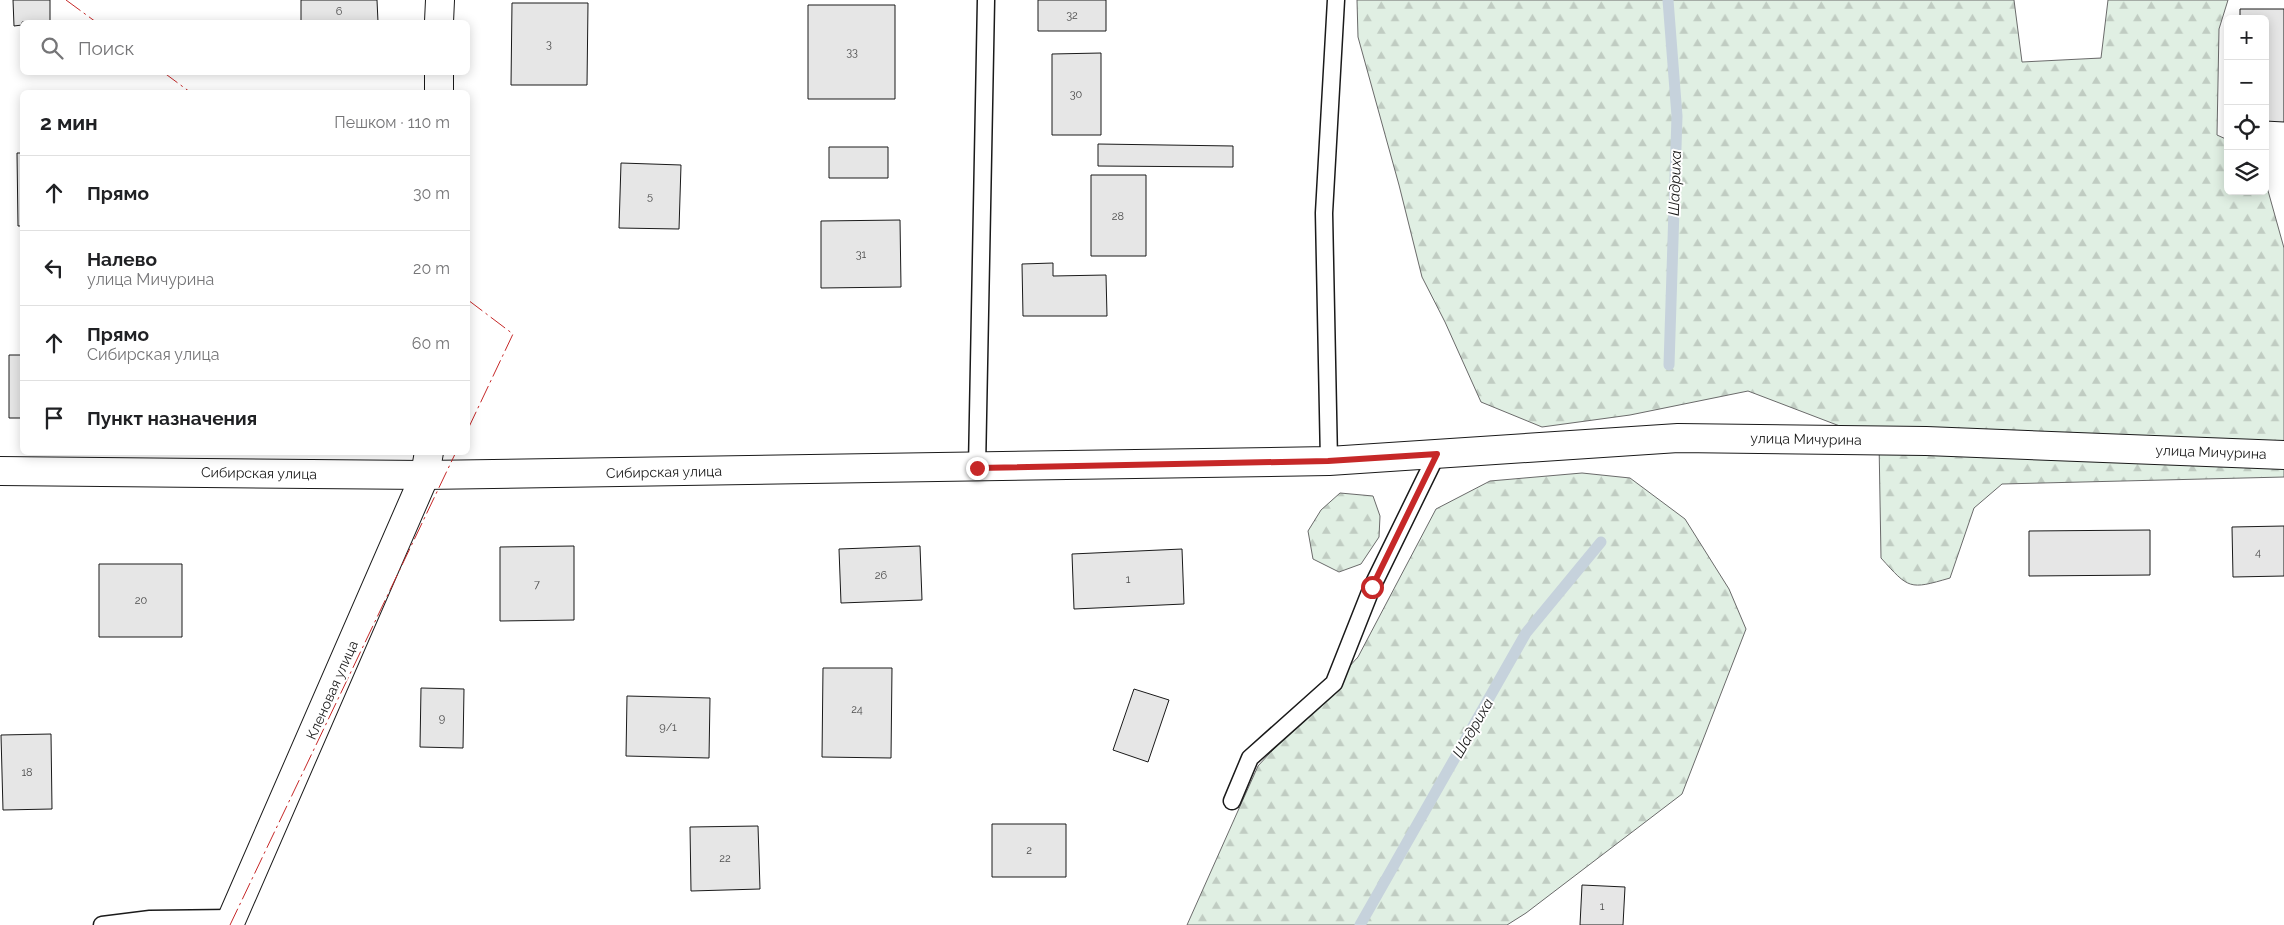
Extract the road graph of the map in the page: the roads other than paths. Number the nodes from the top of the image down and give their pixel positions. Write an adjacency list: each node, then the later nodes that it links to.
1 (440, 0): 4 (street)
2 (986, 0): 11 (lane)
3 (1336, 0): 9 (lane)
4 (439, 20)
5 (439, 75): 6 (street)
6 (439, 90)
7 (1437, 454): 8 (street, улица Мичурина); 9 (street, улица Мичурина); 13 (lane)
8 (2284, 455)
9 (1328, 461): 11 (street, Сибирская улица)
10 (427, 464): 11 (street, Сибирская улица); 12 (street, Сибирская улица); 14 (street, Кленовая улица)
11 (977, 468)
12 (0, 471)
13 (1232, 801)
14 (230, 922): 15 (lane)
15 (102, 925)

